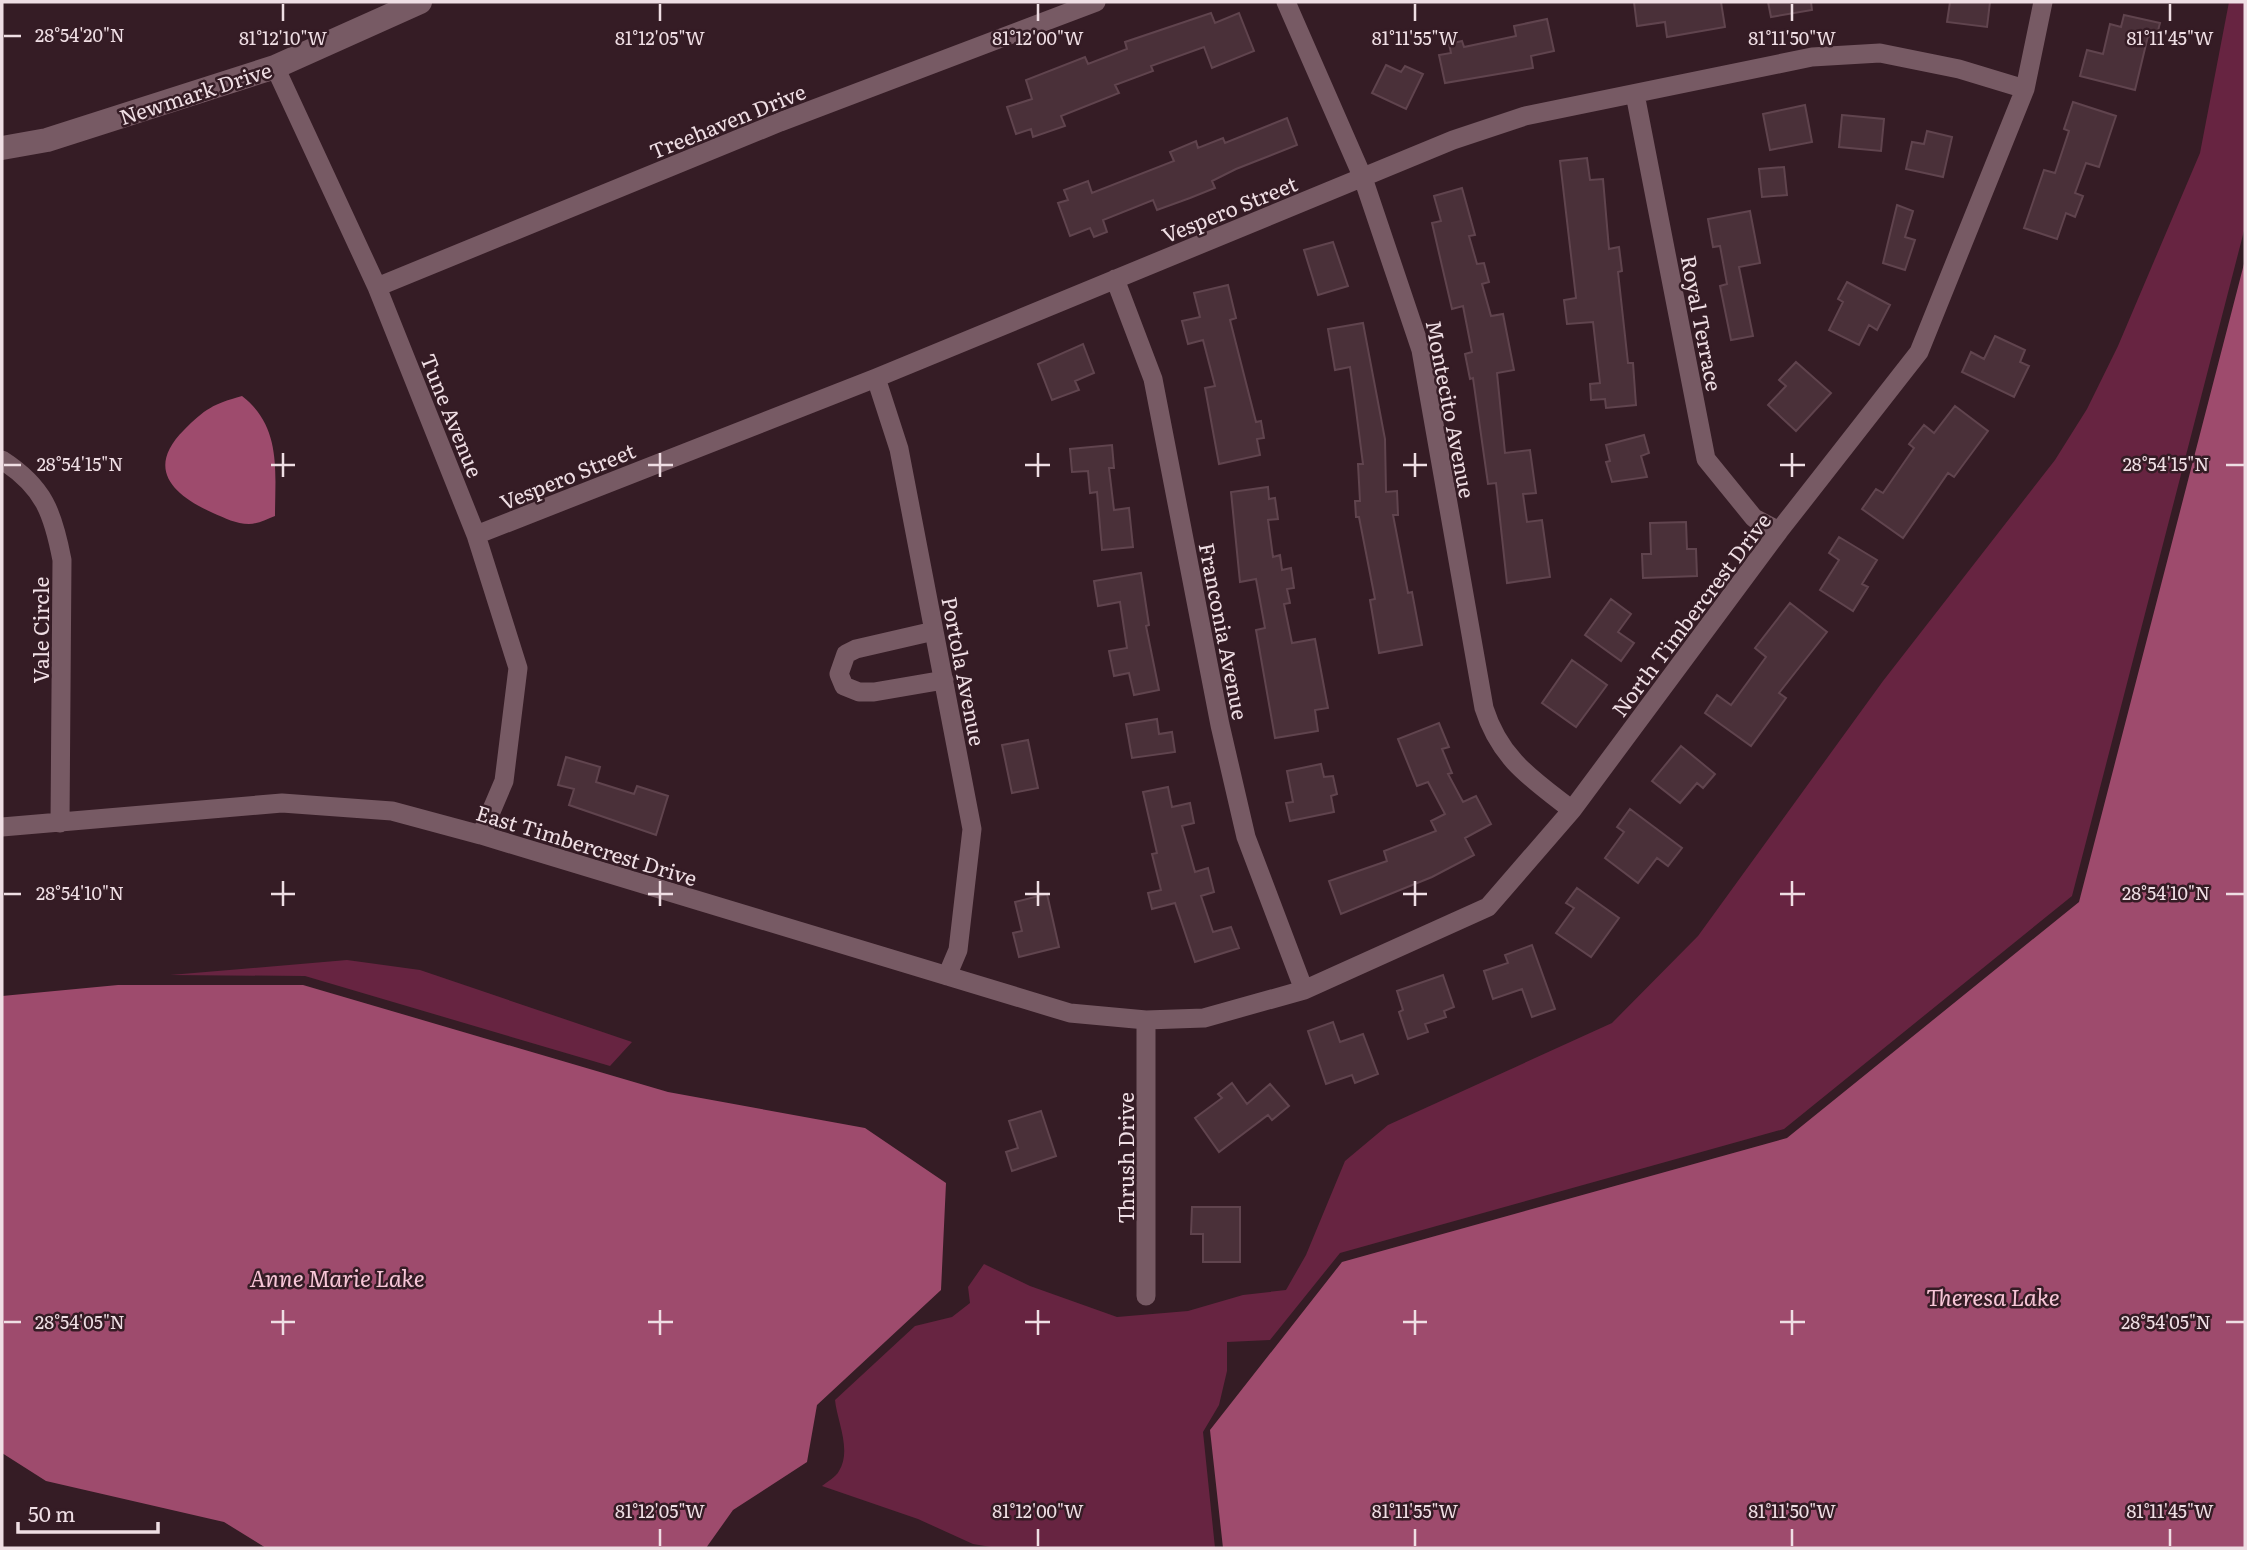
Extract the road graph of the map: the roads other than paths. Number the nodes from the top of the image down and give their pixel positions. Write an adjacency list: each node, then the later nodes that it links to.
1 (420, 2): 5 (street, Newmark Drive)
2 (1097, 2): 11 (street, Treehaven Drive)
3 (1286, 2): 9 (street, Montecito Avenue)
4 (2042, 2): 6 (street, North Timbercrest Drive)
5 (275, 67): 8 (street, Newmark Drive); 11 (street, Tune Avenue)
6 (2025, 89): 7 (street, Vespero Street); 14 (street, North Timbercrest Drive)
7 (1635, 94): 9 (street, Vespero Street); 14 (street, Royal Terrace)
8 (2, 148)
9 (1363, 178): 10 (street, Vespero Street); 18 (street, Montecito Avenue)
10 (1115, 279): 12 (street, Vespero Street); 23 (street, Franconia Avenue)
11 (377, 287): 15 (street, Tune Avenue)
12 (876, 378): 15 (street, Vespero Street); 16 (street, Portola Avenue)
13 (2, 460): 19 (street, Vale Circle)
14 (1779, 531): 18 (street, North Timbercrest Drive)
15 (476, 535): 21 (street, Tune Avenue)
16 (934, 631): 17 (street, Portola Avenue); 17 (street)
17 (944, 680): 22 (street, Portola Avenue)
18 (1572, 810): 23 (street, North Timbercrest Drive)
19 (60, 823): 20 (street, East Timbercrest Drive); 21 (street, East Timbercrest Drive)
20 (2, 827)
21 (481, 835): 22 (street, East Timbercrest Drive)
22 (947, 976): 24 (street, East Timbercrest Drive)
23 (1304, 990): 24 (street, North Timbercrest Drive)
24 (1146, 1020): 25 (street, Thrush Drive)
25 (1146, 1296)

